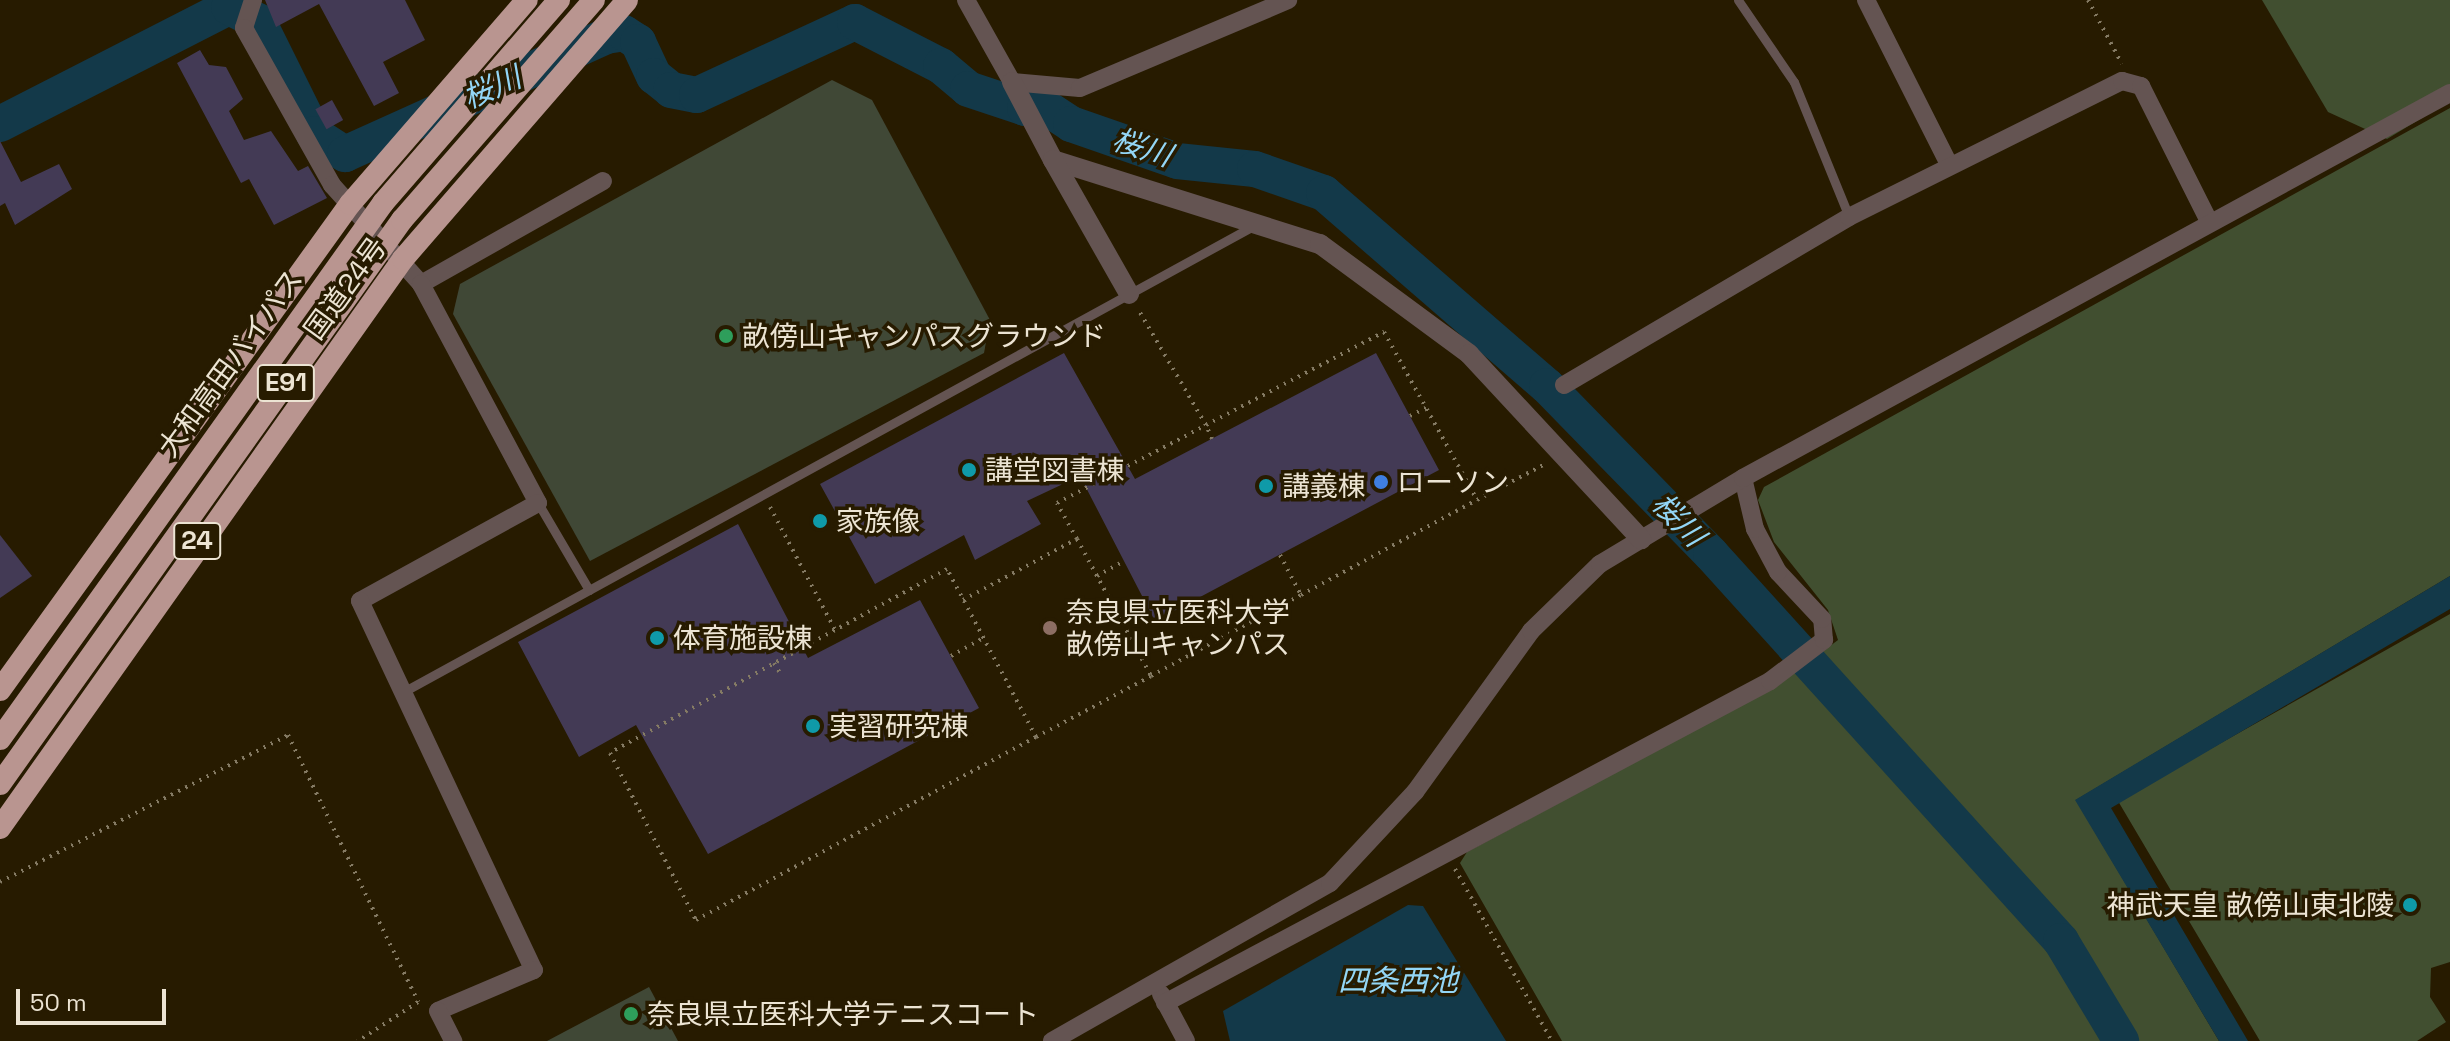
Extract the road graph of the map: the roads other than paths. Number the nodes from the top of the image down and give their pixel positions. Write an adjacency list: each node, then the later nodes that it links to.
1 (253, 0): 15 (street)
2 (527, 0): 15 (highway, 国道24号)
3 (559, 0): 29 (highway, 大和高田バイパス / E91, bridge)
4 (594, 0): 30 (highway, 大和高田バイパス / E91, bridge)
5 (627, 0): 19 (highway, 国道24号 / 24)
6 (966, 0): 10 (street)
7 (1288, 0): 10 (street)
8 (1738, 0): 16 (lane)
9 (1866, 0): 13 (street)
10 (1012, 82): 12 (street)
11 (2450, 93): 18 (street)
12 (1053, 160): 17 (street); 21 (street)
13 (1949, 164): 16 (street); 18 (street)
14 (603, 181): 20 (street)
15 (350, 204): 19 (street); 27 (highway, 国道24号)
16 (1849, 217): 22 (street)
17 (1261, 222): 21 (lane); 25 (street)
18 (2210, 223): 23 (street)
19 (403, 259): 20 (street); 31 (highway, 国道24号 / 24)
20 (421, 284): 24 (street)
21 (1129, 294): 26 (lane)
22 (1564, 385)
23 (1743, 478): 25 (street); 33 (street)
24 (538, 503): 26 (lane); 28 (street)
25 (1641, 539): 32 (street)
26 (589, 590): 28 (lane)
27 (0, 690)
28 (403, 692): 34 (street)
29 (0, 739)
30 (0, 784)
31 (0, 828)
32 (1155, 983): 33 (street); 35 (street)
33 (1165, 1003): 36 (street)
34 (453, 1041)
35 (1052, 1041)
36 (1186, 1041)

